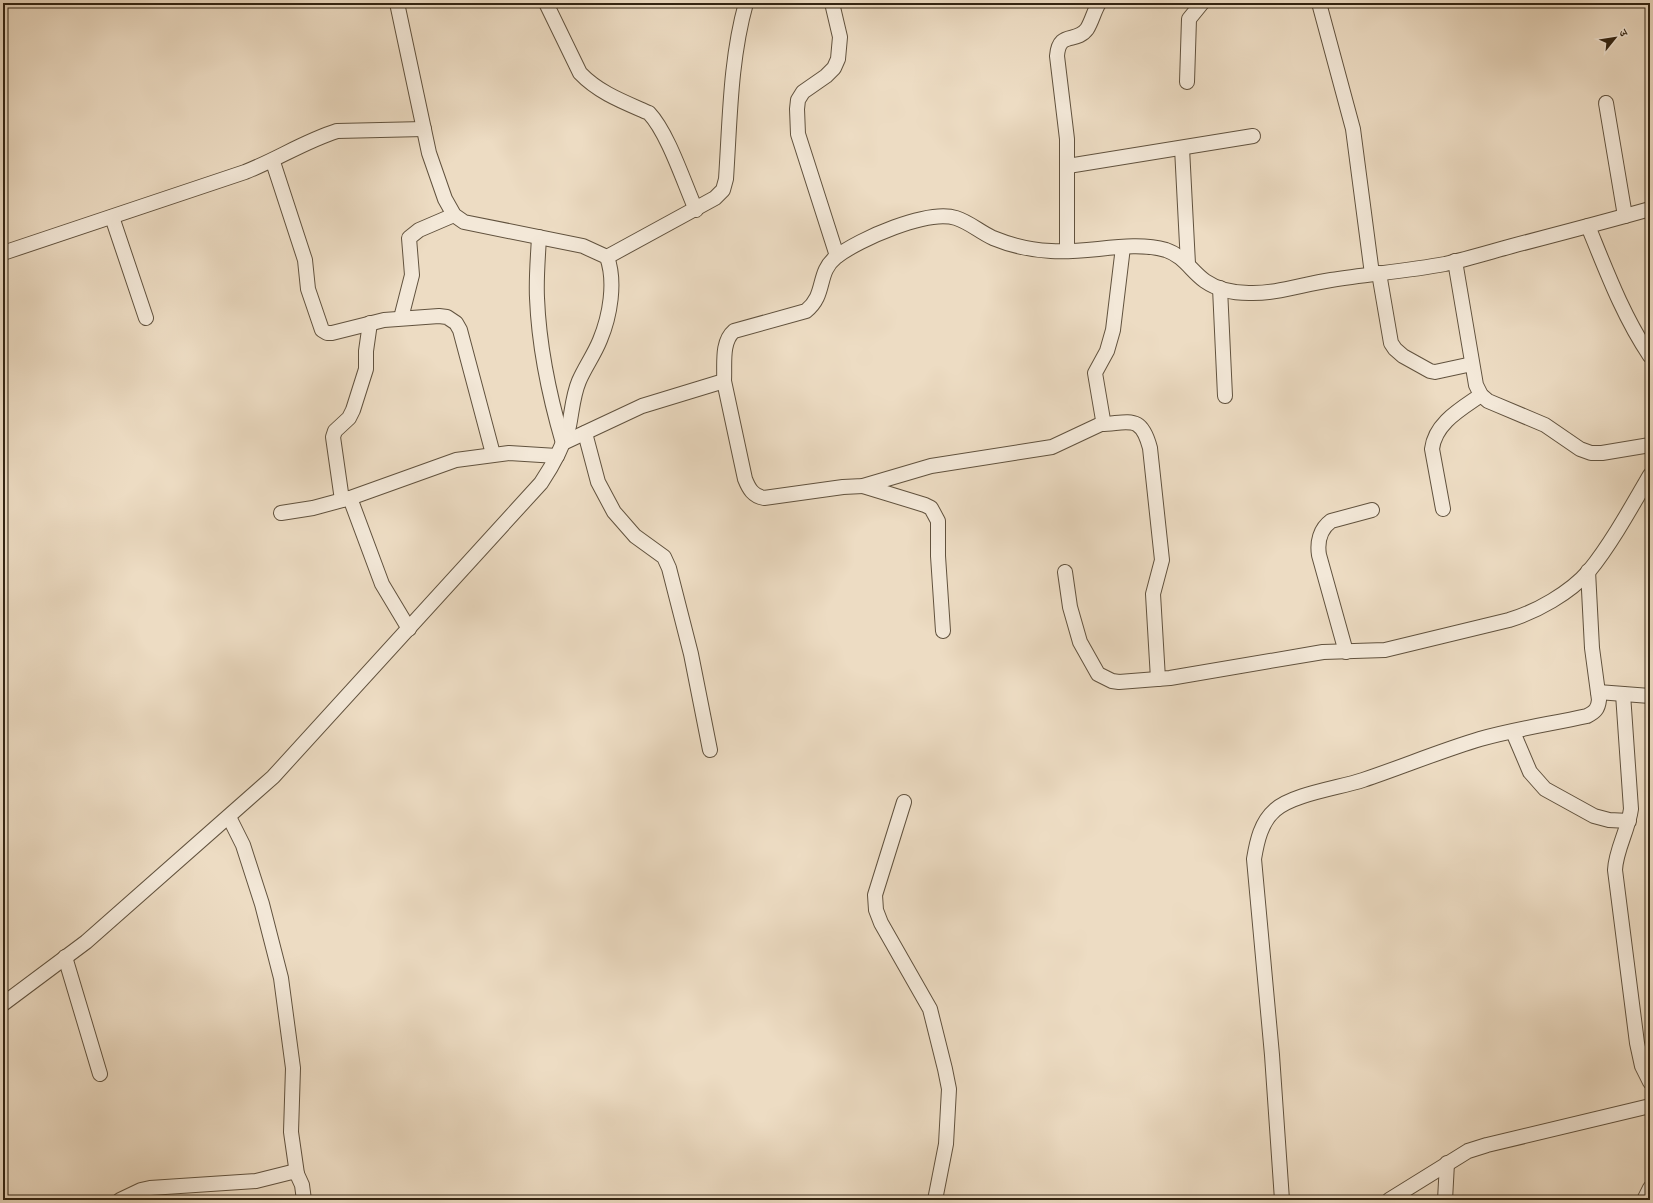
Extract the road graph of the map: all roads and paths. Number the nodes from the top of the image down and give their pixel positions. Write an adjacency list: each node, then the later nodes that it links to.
1 (397, 3): 10 (street)
2 (546, 3): 16 (street)
3 (746, 3): 16 (street)
4 (832, 3): 25 (street)
5 (1099, 3): 14 (street)
6 (1202, 3): 8 (street)
7 (1320, 3): 29 (street)
8 (1187, 82)
9 (1606, 103): 18 (street)
10 (424, 129): 13 (street); 17 (street)
11 (1252, 136): 12 (street)
12 (1182, 148): 14 (street); 28 (street)
13 (272, 162): 19 (street); 33 (street)
14 (1068, 166): 23 (street)
15 (1650, 209): 18 (street)
16 (696, 210): 26 (street)
17 (454, 215): 21 (street); 32 (street)
18 (1625, 216): 20 (street)
19 (112, 217): 24 (street); 31 (street)
20 (1588, 226): 27 (street); 34 (street)
21 (539, 237): 26 (street); 41 (street)
22 (1123, 248): 23 (street); 28 (street); 39 (street)
23 (1067, 251): 25 (street)
24 (3, 253)
25 (837, 256): 36 (street)
26 (607, 257): 41 (street)
27 (1455, 261): 29 (street); 35 (street)
28 (1188, 264): 30 (street)
29 (1376, 273): 30 (street); 35 (street)
30 (1220, 288): 38 (street)
31 (146, 318)
32 (400, 318): 33 (street); 43 (street)
33 (370, 323): 47 (street)
34 (1650, 356)
35 (1472, 364): 37 (street)
36 (724, 381): 40 (street); 46 (street)
37 (1481, 395): 42 (street); 48 (street)
38 (1225, 396)
39 (1101, 424): 46 (street); 56 (street)
40 (585, 433): 41 (street); 61 (street)
41 (563, 443): 44 (street)
42 (1650, 445)
43 (493, 454): 44 (street); 47 (street)
44 (557, 456): 53 (street)
45 (1650, 475): 51 (street)
46 (863, 486): 54 (street)
47 (346, 499): 50 (street); 53 (street)
48 (1443, 509)
49 (1372, 510): 55 (street)
50 (280, 514)
51 (1588, 571): 55 (street); 57 (street)
52 (1065, 572): 56 (street)
53 (409, 629): 63 (street)
54 (943, 630)
55 (1346, 652): 56 (street)
56 (1158, 679)
57 (1598, 692): 58 (street); 60 (street)
58 (1623, 694): 59 (street); 64 (street)
59 (1650, 696)
60 (1513, 732): 64 (street); 76 (street)
61 (710, 750)
62 (904, 802): 75 (street)
63 (229, 817): 65 (street); 71 (street)
64 (1629, 821): 68 (street)
65 (66, 957): 66 (street); 67 (street)
66 (3, 1004)
67 (100, 1074)
68 (1650, 1082)
69 (1650, 1106): 70 (street)
70 (1447, 1163): 77 (street); 78 (street)
71 (297, 1174): 73 (street); 74 (street)
72 (1650, 1188): 79 (street)
73 (120, 1200)
74 (304, 1200)
75 (935, 1200)
76 (1282, 1200)
77 (1389, 1200)
78 (1445, 1200)
79 (1644, 1200)

